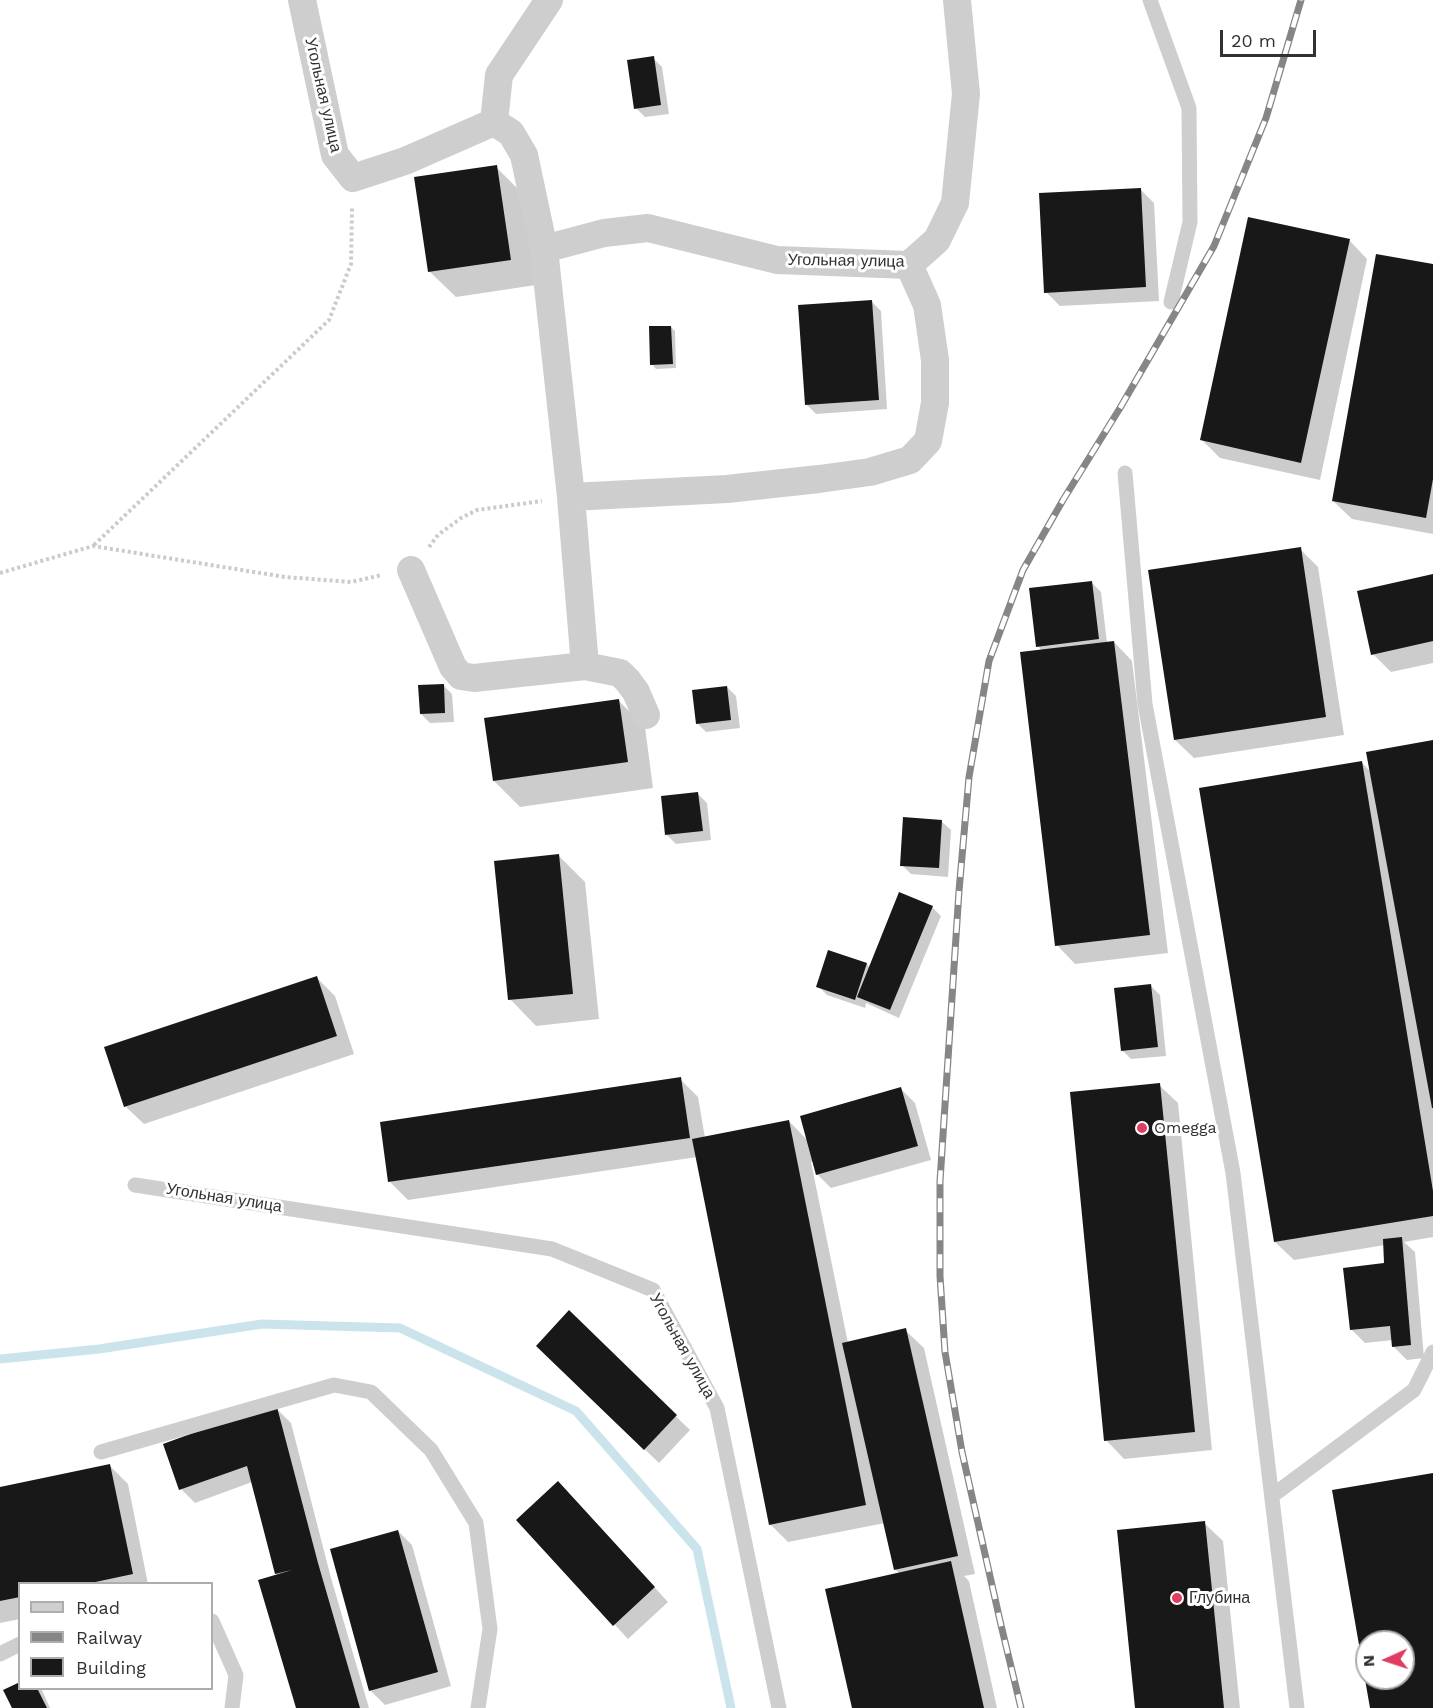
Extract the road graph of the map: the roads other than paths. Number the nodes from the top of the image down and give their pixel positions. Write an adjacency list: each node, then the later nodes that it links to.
1 (302, 0): 5 (street, Угольная улица)
2 (549, 0): 5 (street)
3 (957, 0): 7 (street, Угольная улица)
4 (1150, 0): 8 (lane)
5 (494, 122): 6 (street)
6 (544, 249): 7 (street, Угольная улица); 10 (street)
7 (909, 265): 10 (street)
8 (1171, 302)
9 (1125, 473): 17 (lane)
10 (571, 497): 12 (street)
11 (411, 570): 12 (street)
12 (585, 666): 13 (street)
13 (646, 715)
14 (135, 1185): 23 (lane, Угольная улица)
15 (1433, 1352): 17 (lane)
16 (101, 1452): 22 (lane)
17 (1272, 1496): 24 (lane)
18 (213, 1623): 21 (lane)
19 (18, 1645): 20 (lane)
20 (0, 1654)
21 (232, 1708)
22 (478, 1708)
23 (778, 1708)
24 (1297, 1708)

